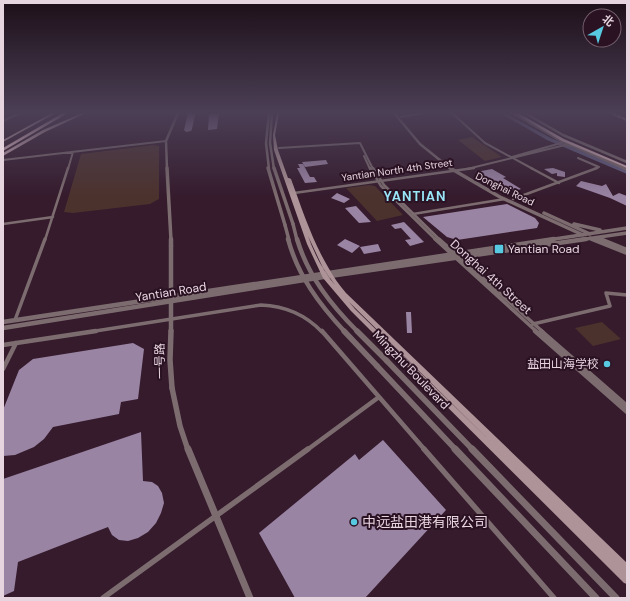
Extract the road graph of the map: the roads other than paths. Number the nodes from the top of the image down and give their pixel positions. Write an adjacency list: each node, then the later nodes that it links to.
1 (18, 141): 17 (highway)
2 (27, 141): 19 (main road)
3 (166, 141): 18 (street); 50 (street, 一号路, bridge)
4 (266, 141): 67 (street, Mingzhu Boulevard, bridge)
5 (269, 141): 68 (street, Mingzhu Boulevard, bridge)
6 (275, 141): 48 (main road, Mingzhu Boulevard)
7 (278, 141): 16 (main road, Mingzhu Boulevard)
8 (417, 141): 24 (street, Donghai Road)
9 (421, 141): 24 (street, Donghai Road)
10 (482, 141): 20 (street)
11 (566, 141): 23 (main road)
12 (572, 141): 23 (main road)
13 (576, 141): 23 (street)
14 (561, 142): 15 (street); 20 (street, Yantian North 4th Street)
15 (571, 146): 20 (street, Yantian North 4th Street); 23 (street)
16 (279, 148): 25 (street, Donghai 4th Street); 27 (main road, Mingzhu Boulevard)
17 (3, 150)
18 (73, 152): 22 (street); 31 (street)
19 (3, 155)
20 (511, 158): 24 (street, Yantian North 4th Street); 26 (street)
21 (578, 158): 26 (street)
22 (3, 160)
23 (627, 166)
24 (455, 170): 25 (street, Yantian North 4th Street); 28 (street, Donghai Road); 29 (street, Donghai Road)
25 (378, 180): 27 (street, Yantian North 4th Street); 30 (street, Donghai 4th Street)
26 (559, 183): 29 (street)
27 (294, 192): 48 (main road, Mingzhu Boulevard)
28 (505, 199): 30 (street); 33 (street, Donghai Road)
29 (513, 199): 33 (street, Donghai Road)
30 (412, 214): 47 (street, Donghai 4th Street)
31 (53, 217): 32 (street); 51 (street)
32 (3, 224)
33 (564, 224): 35 (street); 38 (street, Donghai Road); 39 (street, Donghai Road); 40 (street)
34 (627, 228): 35 (street, Yantian Road)
35 (608, 231): 39 (street, Yantian Road)
36 (627, 233): 37 (street, Yantian Road)
37 (621, 234): 41 (street, Yantian Road); 43 (street)
38 (583, 235): 39 (street, Donghai Road); 40 (street, Yantian Road)
39 (590, 236): 41 (street, Yantian Road); 42 (street, Yantian Road); 44 (street, Donghai Road)
40 (570, 237): 47 (street, Yantian Road)
41 (596, 237): 43 (street)
42 (575, 240): 44 (street); 47 (street, Yantian Road)
43 (619, 246): 45 (street)
44 (614, 248): 46 (street, Donghai Road)
45 (627, 250)
46 (627, 253)
47 (455, 257): 48 (street, Yantian Road); 53 (street, Donghai 4th Street)
48 (326, 275): 51 (street, Yantian Road); 54 (street, Yantian Road); 62 (main road, Mingzhu Boulevard); 63 (main road, Mingzhu Boulevard)
49 (627, 295): 53 (street)
50 (172, 319): 55 (street); 58 (street); 61 (street, 一号路, bridge)
51 (15, 320): 52 (street, Yantian Road)
52 (3, 322)
53 (531, 324): 59 (street, Donghai 4th Street); 60 (street, Donghai 4th Street)
54 (3, 328)
55 (16, 343): 56 (street); 57 (street)
56 (3, 345)
57 (3, 369)
58 (379, 397): 61 (street); 66 (street)
59 (627, 406)
60 (627, 412)
61 (215, 517): 64 (street); 65 (street, 一号路)
62 (627, 569)
63 (627, 580)
64 (103, 598)
65 (250, 598)
66 (554, 598)
67 (596, 598)
68 (616, 598)

